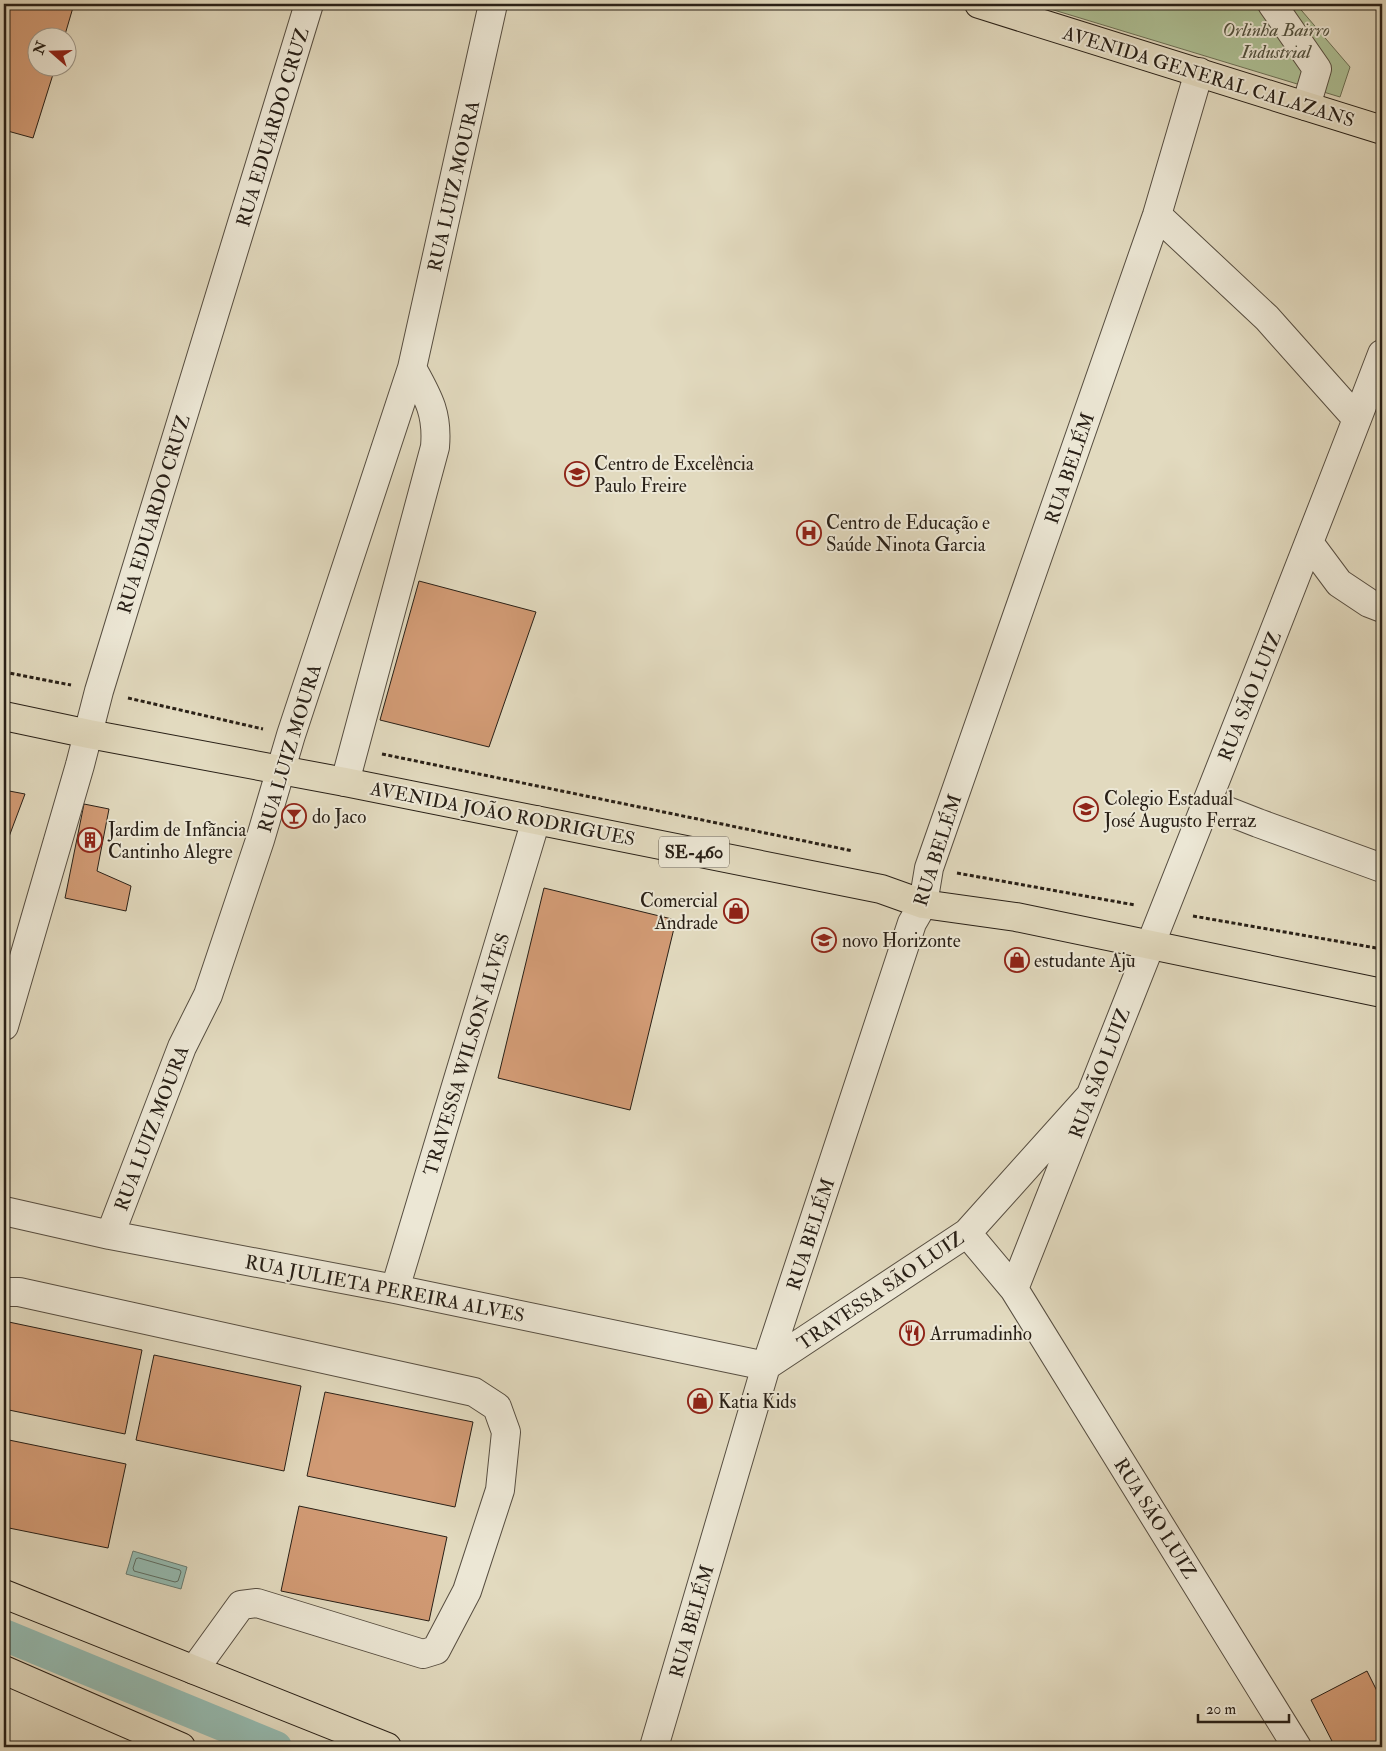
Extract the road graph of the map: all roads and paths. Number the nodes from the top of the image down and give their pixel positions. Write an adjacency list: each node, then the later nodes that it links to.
1 (310, 4): 15 (street, RUA EDUARDO CRUZ)
2 (493, 4): 10 (street, RUA LUIZ MOURA)
3 (979, 4): 5 (main road, AVENIDA GENERAL CALAZANS)
4 (1272, 4): 6 (street)
5 (1199, 72): 6 (main road, AVENIDA GENERAL CALAZANS); 8 (street, RUA BELÉM)
6 (1306, 106): 7 (main road, AVENIDA GENERAL CALAZANS)
7 (1382, 130)
8 (1157, 215): 11 (street); 25 (street, RUA BELÉM)
9 (1382, 354): 11 (street, RUA SÃO LUIZ)
10 (412, 368): 18 (street, RUA LUIZ MOURA); 19 (street)
11 (1357, 419): 12 (street, RUA SÃO LUIZ)
12 (1310, 544): 13 (street); 22 (street, RUA SÃO LUIZ)
13 (1382, 608)
14 (4, 672): 15 (path)
15 (99, 691): 17 (street, RUA EDUARDO CRUZ); 18 (path)
16 (4, 716): 17 (main road, AVENIDA JOÃO RODRIGUES / SE-460)
17 (89, 734): 20 (main road, AVENIDA JOÃO RODRIGUES / SE-460); 32 (street, RUA EDUARDO CRUZ)
18 (290, 735): 20 (street, RUA LUIZ MOURA)
19 (355, 749): 21 (street); 24 (path)
20 (280, 769): 21 (main road, AVENIDA JOÃO RODRIGUES / SE-460); 36 (street, RUA LUIZ MOURA)
21 (346, 782): 23 (main road, AVENIDA JOÃO RODRIGUES / SE-460)
22 (1206, 802): 26 (street); 28 (street, RUA SÃO LUIZ)
23 (536, 820): 27 (main road, AVENIDA JOÃO RODRIGUES / SE-460); 37 (street, TRAVESSA WILSON ALVES)
24 (862, 853)
25 (929, 868): 27 (street, RUA BELÉM); 28 (path)
26 (1382, 868)
27 (923, 904): 29 (main road, AVENIDA JOÃO RODRIGUES / SE-460); 40 (street, RUA BELÉM)
28 (1163, 910): 29 (street, RUA SÃO LUIZ); 30 (path)
29 (1150, 944): 31 (main road, AVENIDA JOÃO RODRIGUES / SE-460); 33 (street, RUA SÃO LUIZ)
30 (1382, 949)
31 (1382, 993)
32 (4, 1026)
33 (1090, 1096): 35 (street, TRAVESSA SÃO LUIZ); 38 (street, RUA SÃO LUIZ)
34 (4, 1211): 36 (street, RUA JULIETA PEREIRA ALVES)
35 (967, 1233): 38 (street, RUA SÃO LUIZ); 40 (street, TRAVESSA SÃO LUIZ)
36 (110, 1235): 37 (street, RUA JULIETA PEREIRA ALVES)
37 (395, 1289): 40 (street, RUA JULIETA PEREIRA ALVES)
38 (1014, 1289): 48 (street, RUA SÃO LUIZ)
39 (4, 1292): 43 (street)
40 (766, 1366): 47 (street, RUA BELÉM)
41 (4, 1594): 43 (main road)
42 (4, 1670): 45 (main road)
43 (194, 1670): 44 (main road)
44 (344, 1740): 46 (main road)
45 (181, 1747)
46 (387, 1747)
47 (654, 1747)
48 (1298, 1747)

